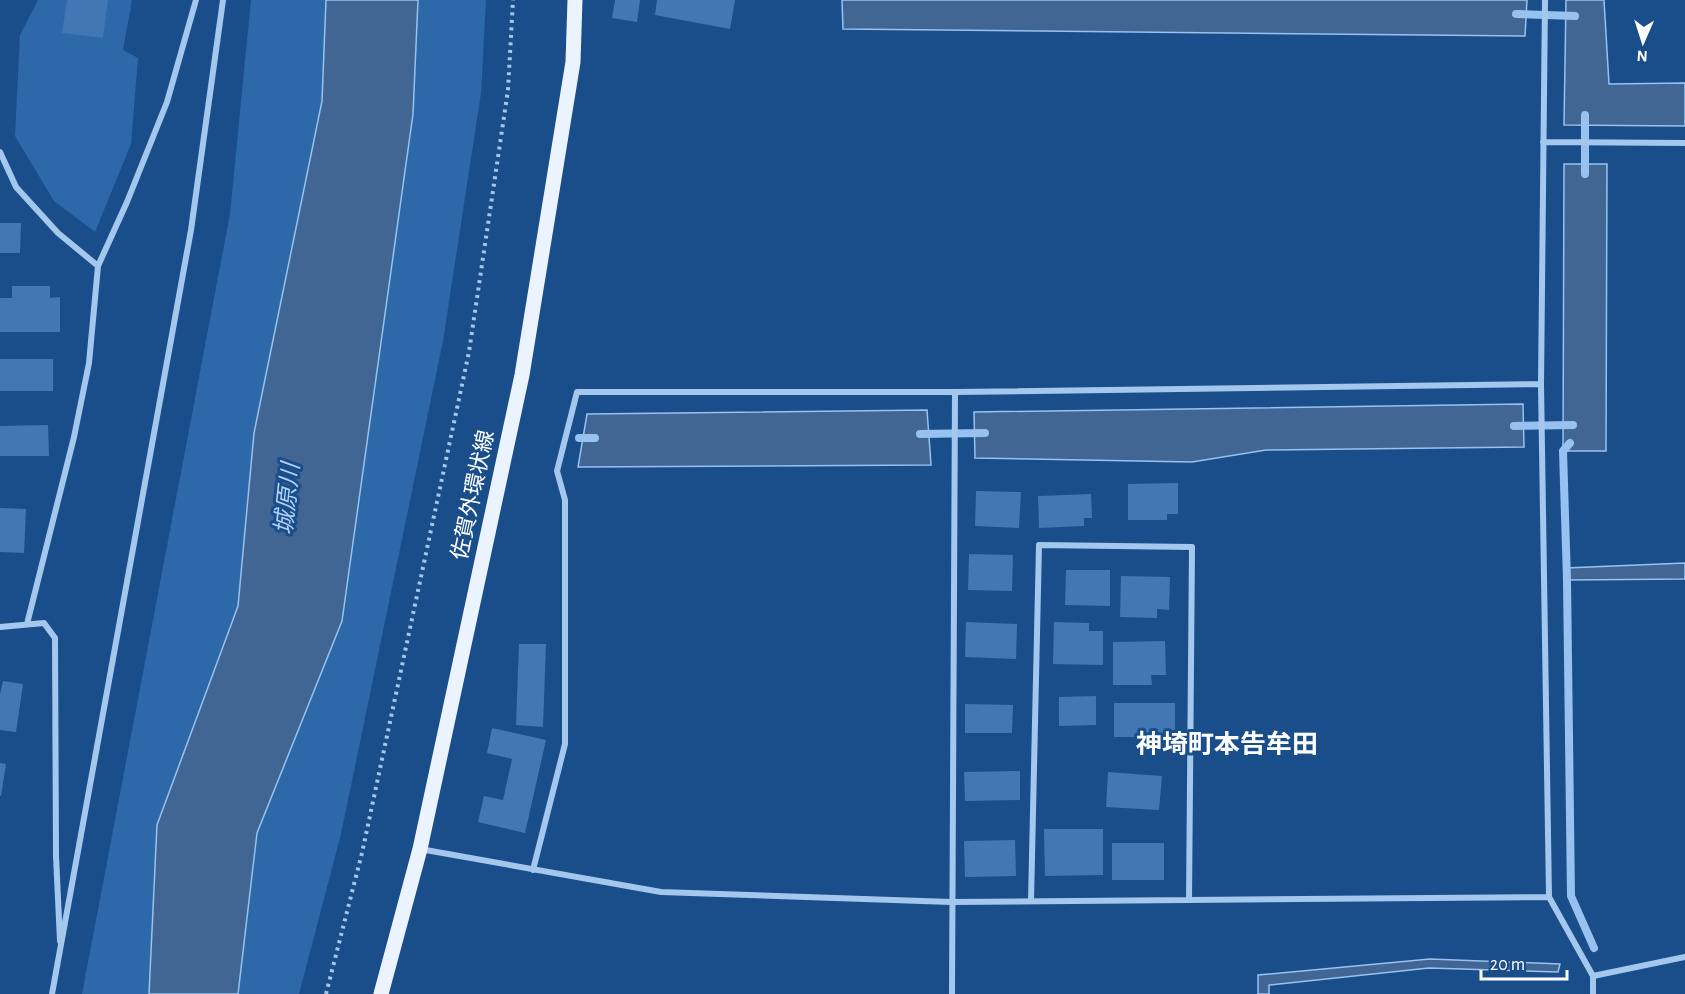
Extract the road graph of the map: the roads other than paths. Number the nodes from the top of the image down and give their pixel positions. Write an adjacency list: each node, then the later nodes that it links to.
1 (196, 0): 8 (street)
2 (223, 0): 19 (street)
3 (575, 0): 13 (main road, 佐賀外環状線)
4 (1545, 2): 5 (street)
5 (1544, 142): 6 (street); 9 (street)
6 (1685, 143)
7 (0, 152): 8 (street)
8 (98, 266): 11 (street)
9 (1541, 384): 10 (street); 15 (street)
10 (955, 392): 14 (street); 18 (street)
11 (27, 624): 12 (street); 19 (street)
12 (0, 627)
13 (420, 849): 14 (street); 23 (main road, 佐賀外環状線)
14 (533, 870): 18 (street)
15 (1549, 897): 16 (street); 21 (street)
16 (1189, 900): 17 (street); 17 (street)
17 (1031, 901): 18 (street)
18 (951, 902): 24 (street)
19 (61, 954): 22 (street)
20 (1685, 957): 21 (street)
21 (1593, 976): 25 (street)
22 (52, 994)
23 (381, 994)
24 (952, 994)
25 (1593, 994)

